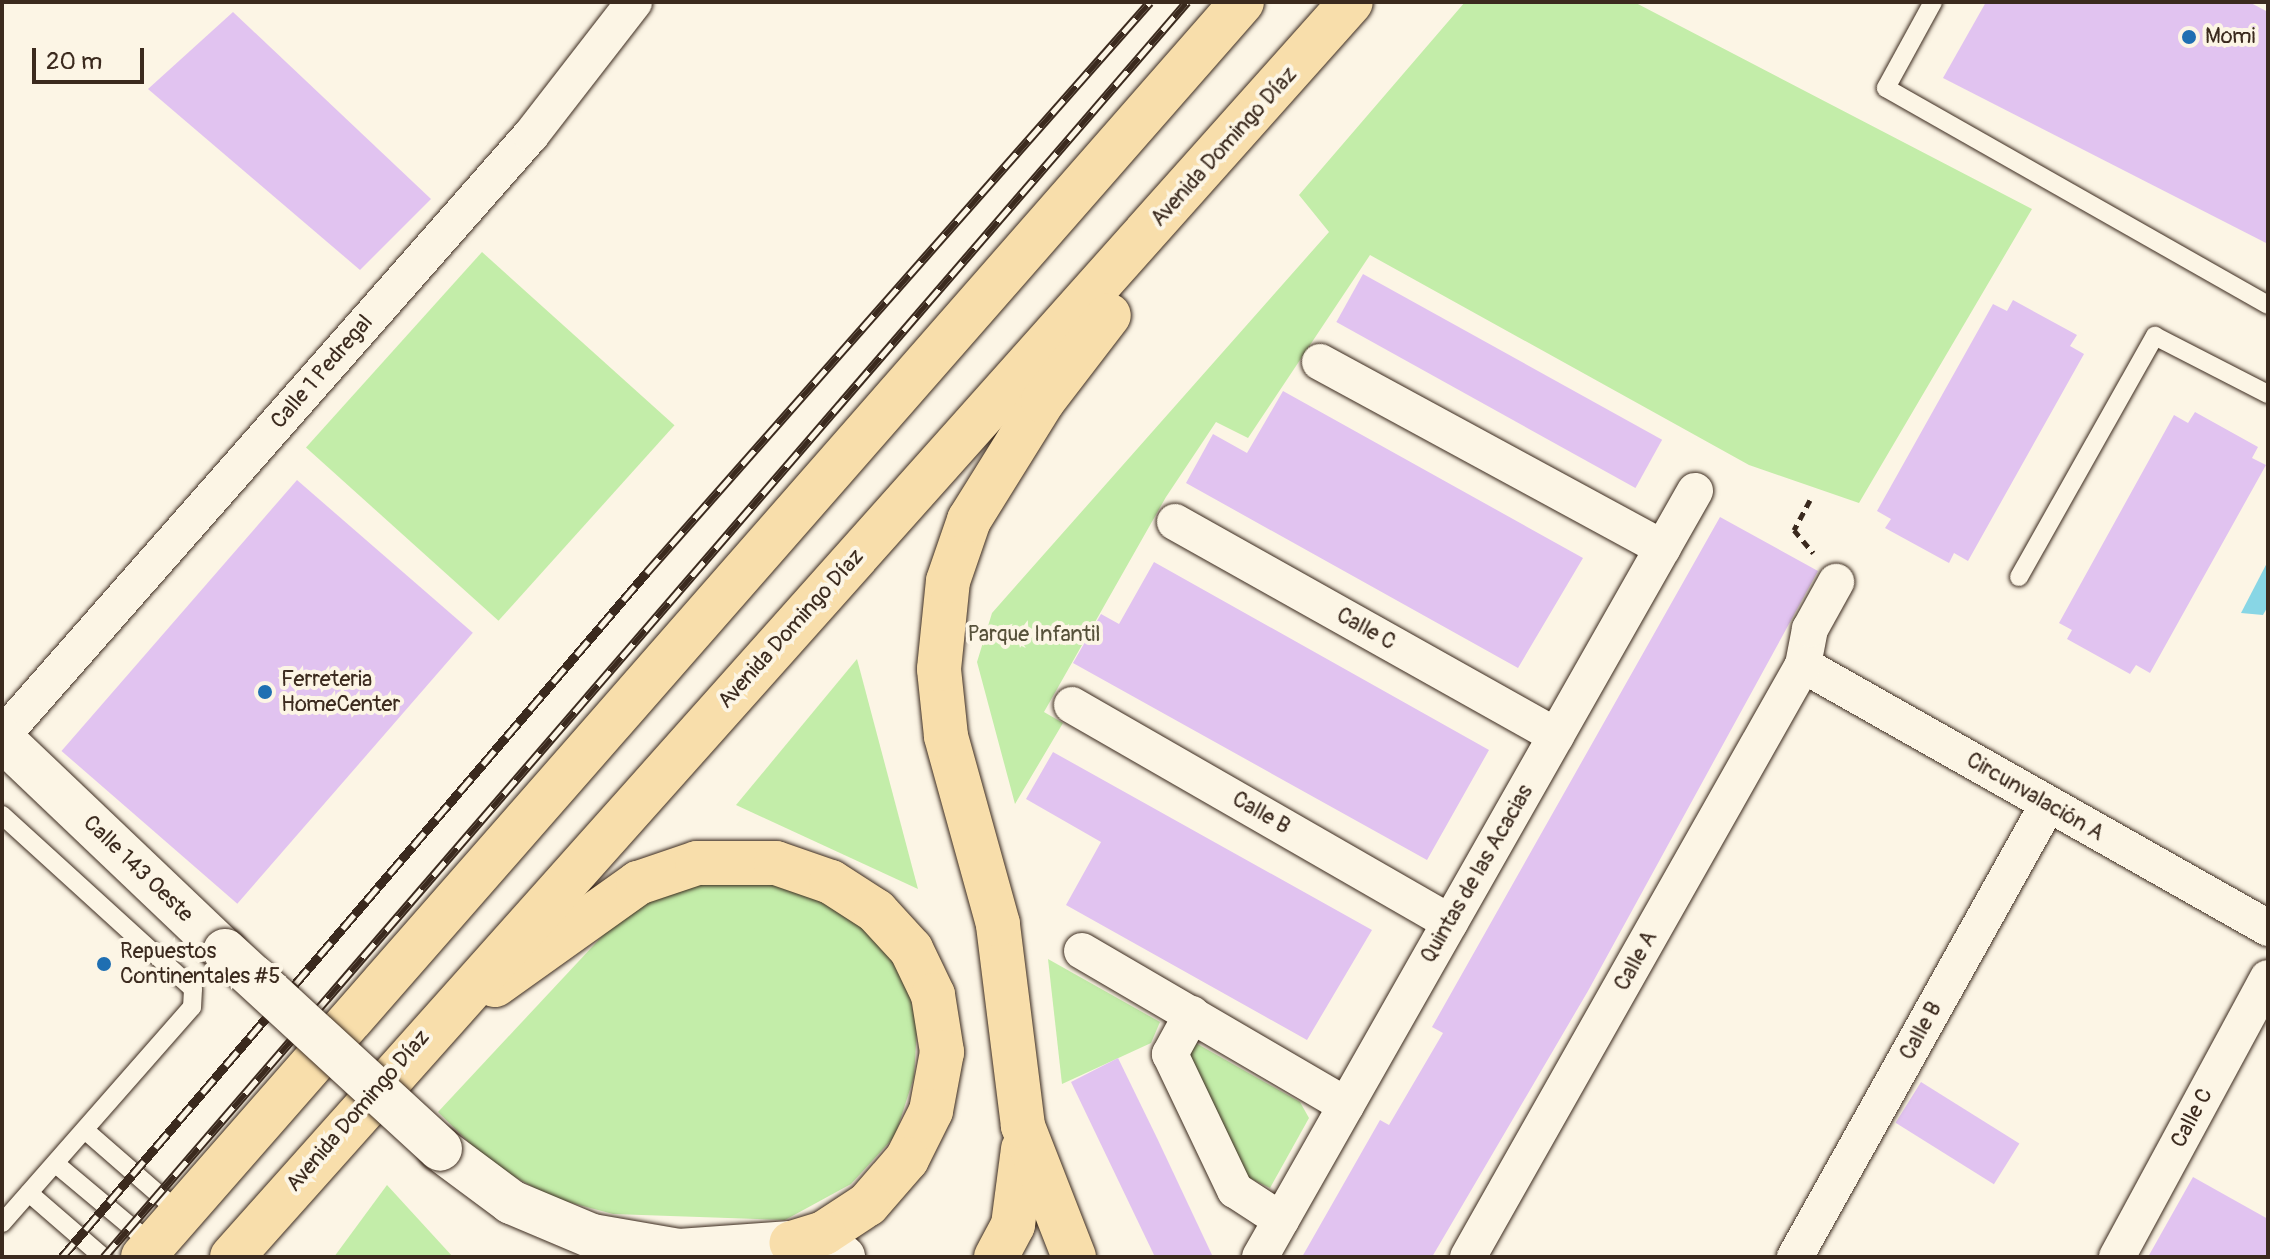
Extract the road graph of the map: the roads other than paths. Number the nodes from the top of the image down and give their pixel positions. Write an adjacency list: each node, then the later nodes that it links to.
1 (634, 2): 19 (street, Calle 1 Pedregal)
2 (1211, 2): 6 (street)
3 (1242, 2): 6 (main road)
4 (1351, 2): 7 (main road, Avenida Domingo Díaz)
5 (1933, 2): 8 (lane)
6 (1186, 65): 35 (main road)
7 (1276, 91): 27 (main road, Avenida Domingo Díaz); 29 (main road)
8 (2268, 305)
9 (1320, 362): 13 (street)
10 (2268, 394): 14 (lane)
11 (1695, 491): 13 (street, Quintas de las Acacias)
12 (1175, 522): 18 (street, Calle C)
13 (1663, 548): 18 (street, Quintas de las Acacias)
14 (2019, 577)
15 (1836, 582): 16 (street, Calle A)
16 (1803, 665): 20 (street, Circunvalación A); 43 (street, Calle A)
17 (1072, 705): 22 (street, Calle B)
18 (1556, 736): 22 (street, Quintas de las Acacias)
19 (2, 738): 36 (street, Calle 143 Oeste, bridge)
20 (2048, 804): 23 (street, Circunvalación A); 44 (street, Calle B)
21 (2, 815): 30 (lane)
22 (1450, 922): 28 (street, Quintas de las Acacias)
23 (2268, 928)
24 (1082, 951): 26 (street)
25 (2268, 978): 45 (street, Calle C)
26 (1192, 1014): 28 (street); 33 (street)
27 (419, 1041): 36 (main road); 38 (main road, Avenida Domingo Díaz)
28 (1346, 1105): 33 (street, Quintas de las Acacias)
29 (1023, 1126): 40 (main road); 41 (main road)
30 (86, 1131): 31 (lane); 35 (lane)
31 (56, 1164): 32 (lane); 35 (lane)
32 (29, 1193): 34 (lane); 37 (lane)
33 (1281, 1220): 42 (street, Quintas de las Acacias)
34 (2, 1223)
35 (159, 1239)
36 (779, 1249): 39 (street, Calle 143 Oeste)
37 (103, 1257)
38 (232, 1257)
39 (843, 1257)
40 (996, 1257)
41 (1074, 1257)
42 (1260, 1257)
43 (1468, 1257)
44 (1795, 1257)
45 (2117, 1257)

